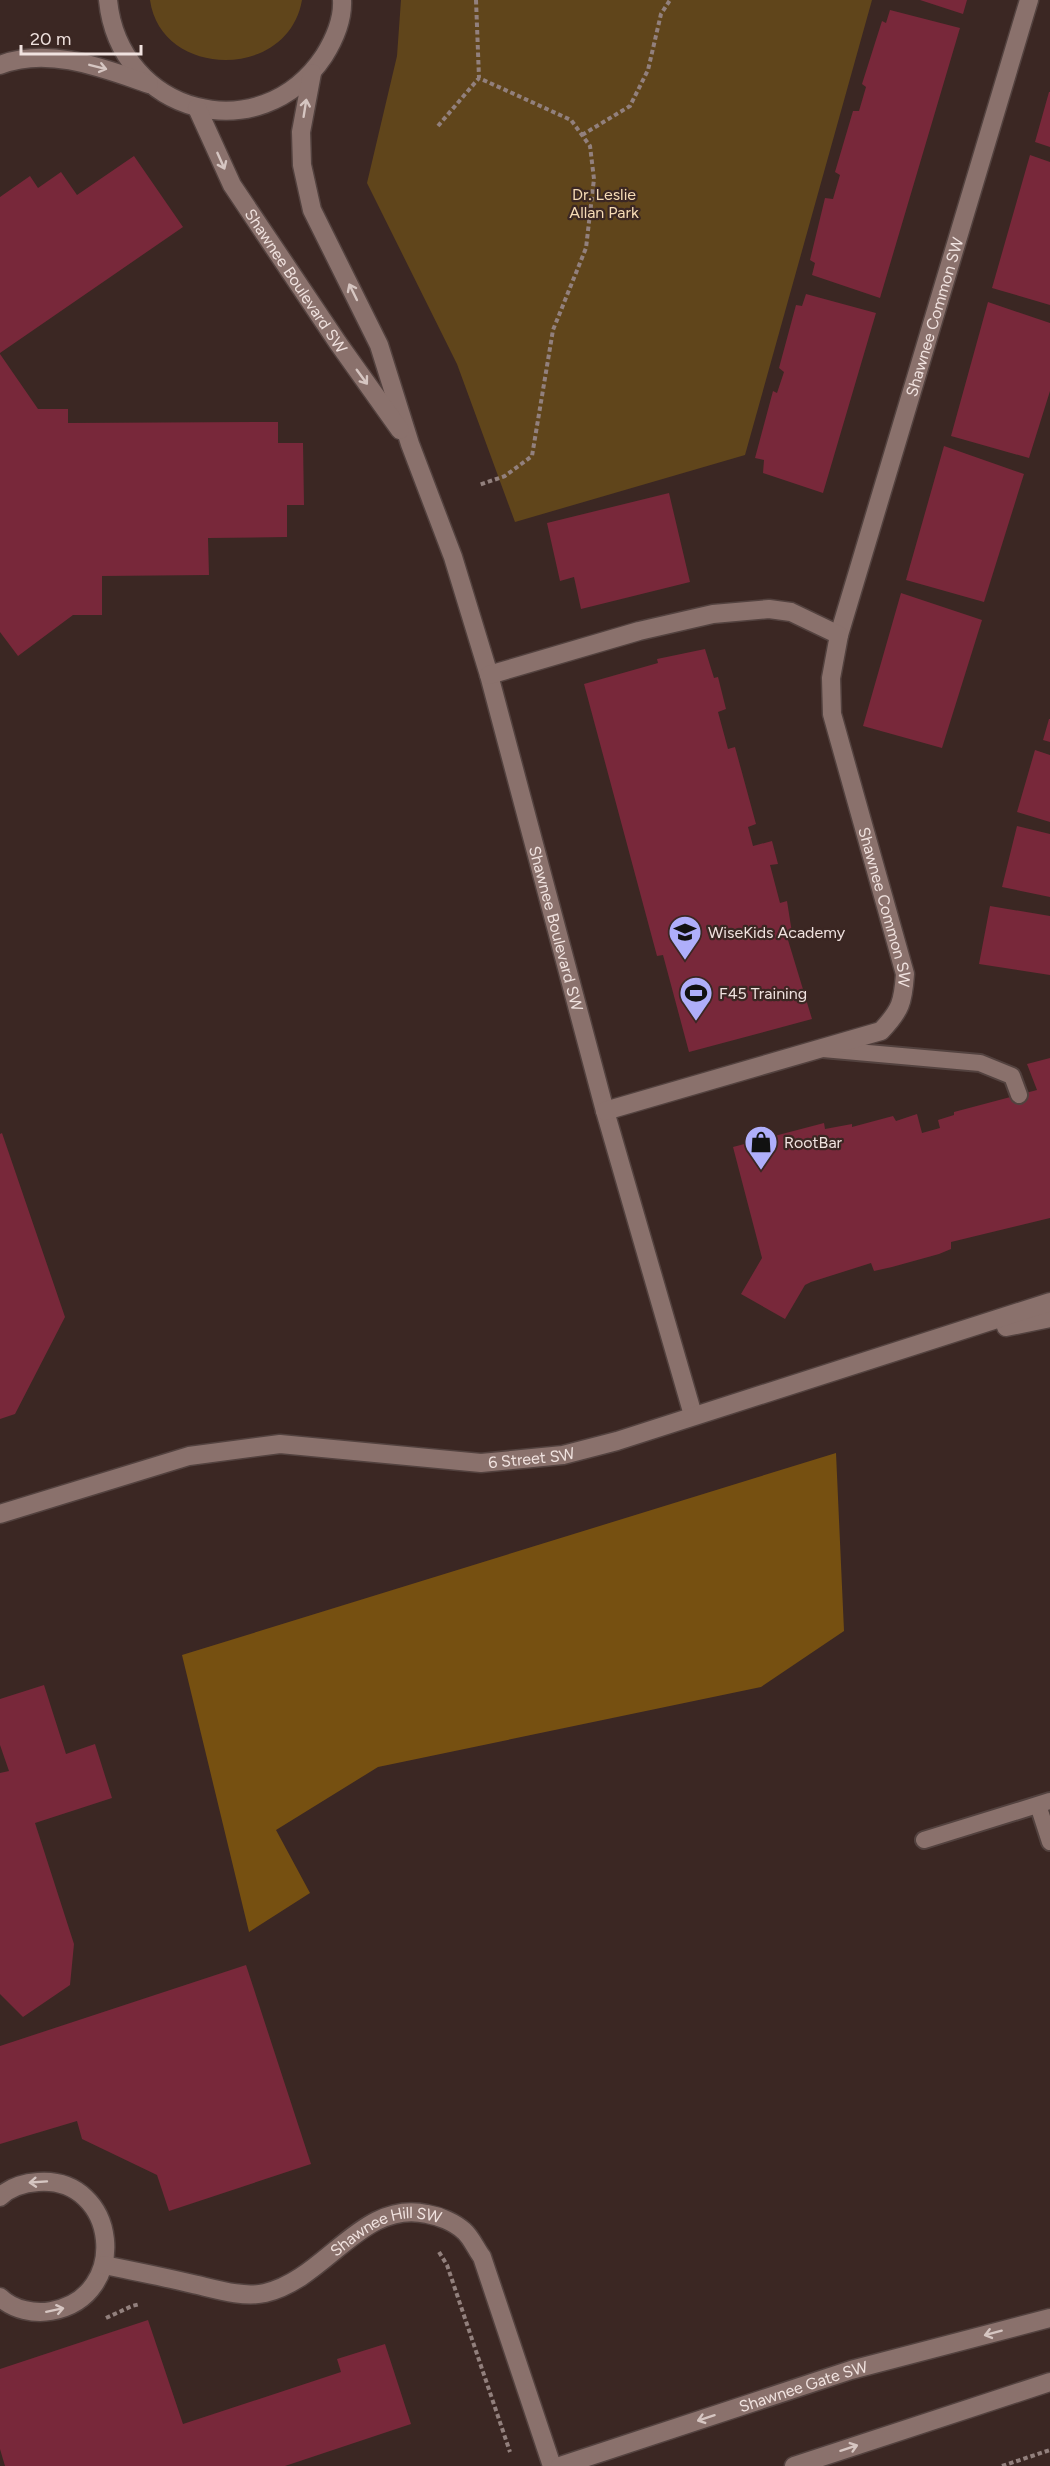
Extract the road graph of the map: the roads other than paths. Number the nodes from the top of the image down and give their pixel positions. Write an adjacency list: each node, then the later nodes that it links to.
1 (108, 0): 6 (street)
2 (342, 0): 5 (street)
3 (1029, 0): 9 (street, Shawnee Common SW)
4 (0, 65): 6 (street, one-way to 6)
5 (312, 73): 7 (street); 8 (street, Shawnee Boulevard SW, one-way to 5)
6 (150, 85): 7 (street)
7 (197, 108): 8 (street, Shawnee Boulevard SW, one-way to 8)
8 (410, 444): 10 (street, Shawnee Boulevard SW)
9 (839, 635): 10 (street); 11 (street, Shawnee Common SW)
10 (489, 675): 13 (street, Shawnee Boulevard SW)
11 (819, 1049): 12 (lane); 13 (street, Shawnee Common SW)
12 (1019, 1095)
13 (604, 1111): 17 (street, Shawnee Boulevard SW)
14 (1050, 1302): 16 (street, 6 Street SW)
15 (1050, 1318): 16 (street)
16 (898, 1351): 17 (street, 6 Street SW)
17 (693, 1415): 18 (street, 6 Street SW)
18 (0, 1514)
19 (1044, 1803): 20 (lane); 21 (lane)
20 (924, 1840)
21 (1050, 1842)
22 (0, 2197): 23 (street, one-way to 22)
23 (104, 2265): 24 (street, one-way to 23); 27 (street, Shawnee Hill SW)
24 (0, 2297)
25 (1050, 2318): 28 (street, Shawnee Gate SW, one-way to 28)
26 (1050, 2382): 29 (street, one-way to 26)
27 (552, 2466)
28 (560, 2466)
29 (794, 2466)

